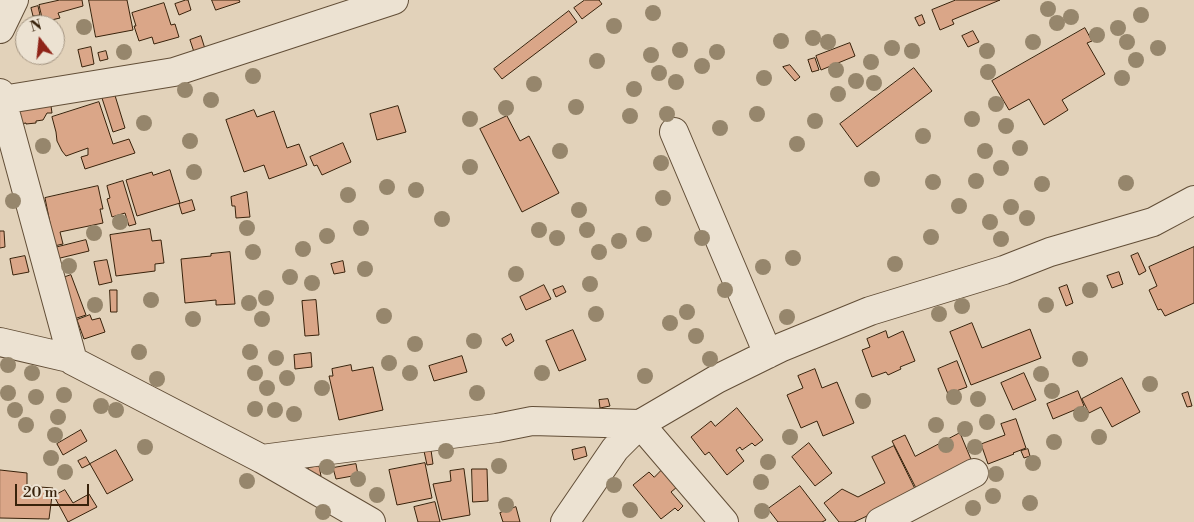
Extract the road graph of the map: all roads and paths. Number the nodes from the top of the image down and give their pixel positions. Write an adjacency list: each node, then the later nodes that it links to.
1 (14, 0): 3 (street)
2 (394, 0): 4 (street)
3 (0, 29)
4 (1, 96): 9 (street)
5 (674, 132): 8 (street)
6 (1194, 200): 8 (street)
7 (0, 342): 9 (street)
8 (768, 354): 10 (street)
9 (71, 359): 11 (street)
10 (640, 424): 11 (street); 14 (street); 15 (street)
11 (262, 458): 13 (street)
12 (974, 473): 16 (street)
13 (371, 522)
14 (565, 522)
15 (724, 522)
16 (880, 522)

